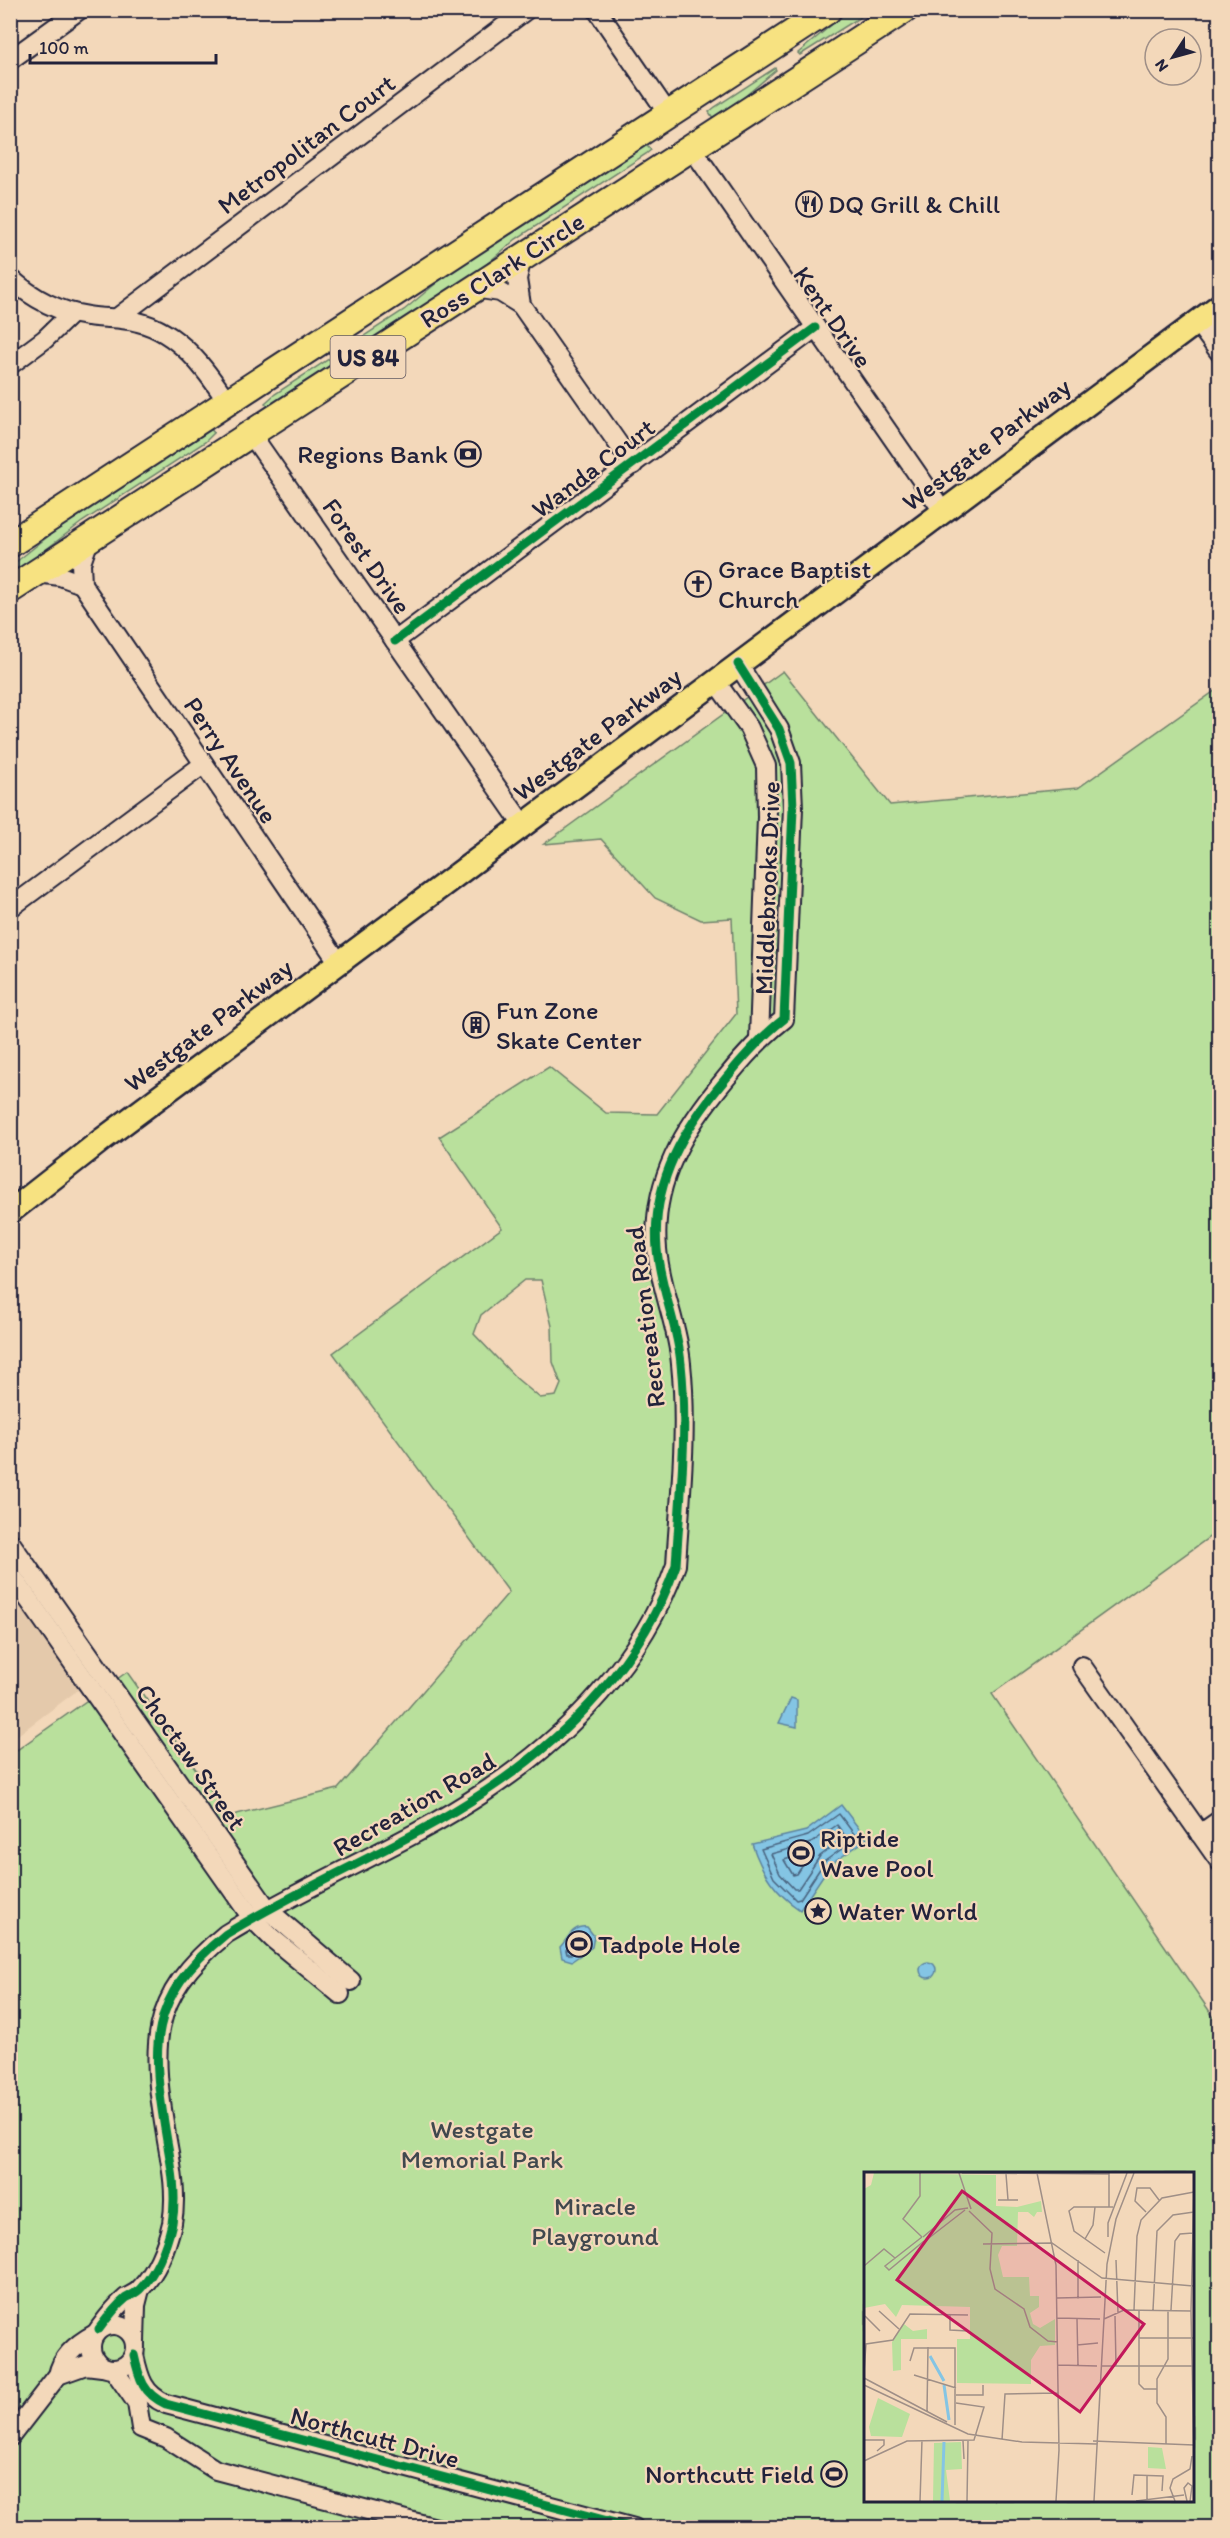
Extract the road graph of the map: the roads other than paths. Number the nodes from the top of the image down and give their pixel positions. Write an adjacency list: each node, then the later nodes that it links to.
1 (79, 10): 8 (street)
2 (526, 10): 19 (street, Metropolitan Court)
3 (597, 10): 10 (street)
4 (828, 10): 9 (highway, Ross Clark Circle / US 84)
5 (881, 10): 7 (highway)
6 (904, 10): 7 (highway, Ross Clark Circle / US 84)
7 (862, 37): 11 (highway, Ross Clark Circle / US 84)
8 (10, 60)
9 (708, 90): 10 (highway, Ross Clark Circle / US 84); 11 (highway)
10 (669, 115): 12 (highway); 24 (highway, Ross Clark Circle / US 84)
11 (691, 147): 12 (highway, Ross Clark Circle / US 84); 21 (street, Kent Drive)
12 (646, 176): 13 (highway, Ross Clark Circle / US 84)
13 (522, 257): 15 (highway, Ross Clark Circle / US 84); 16 (street)
14 (10, 278): 18 (street)
15 (474, 288): 16 (street); 26 (highway, Ross Clark Circle / US 84)
16 (520, 304): 28 (street)
17 (1220, 305): 20 (main road, Westgate Parkway)
18 (72, 313): 19 (street); 23 (street)
19 (117, 318): 25 (street)
20 (1197, 322): 22 (street); 29 (main road, Westgate Parkway)
21 (815, 328): 28 (street, Wanda Court); 29 (street, Kent Drive)
22 (1220, 353)
23 (10, 365)
24 (268, 377): 25 (highway, Ross Clark Circle / US 84); 26 (highway)
25 (228, 403): 27 (highway); 31 (highway, Ross Clark Circle / US 84)
26 (251, 434): 27 (highway, Ross Clark Circle / US 84); 35 (street, Forest Drive)
27 (207, 463): 30 (highway, Ross Clark Circle / US 84)
28 (633, 465): 35 (street, Wanda Court)
29 (943, 511): 36 (main road, Westgate Parkway)
30 (89, 540): 32 (highway, Ross Clark Circle / US 84); 33 (street)
31 (10, 544)
32 (37, 573): 33 (street); 34 (highway, Ross Clark Circle / US 84)
33 (82, 584): 38 (street, Perry Avenue)
34 (10, 590)
35 (395, 641): 39 (street, Forest Drive)
36 (738, 664): 37 (main road, Westgate Parkway); 42 (street, Middlebrooks Drive)
37 (716, 681): 39 (main road, Westgate Parkway); 43 (street, Middlebrooks Drive)
38 (204, 765): 40 (street); 41 (street, Perry Avenue)
39 (523, 825): 41 (main road, Westgate Parkway)
40 (10, 908)
41 (339, 963): 44 (main road, Westgate Parkway)
42 (784, 1019): 43 (street, Recreation Road)
43 (759, 1039): 51 (street, Recreation Road)
44 (10, 1212)
45 (10, 1542): 51 (street, Choctaw Street)
46 (10, 1573): 51 (street, Choctaw Street)
47 (1082, 1666): 49 (street)
48 (1220, 1820): 49 (street)
49 (1200, 1834): 50 (street)
50 (1220, 1862)
51 (260, 1914): 52 (street, Choctaw Street); 53 (street, Recreation Road)
52 (345, 1987)
53 (140, 2289): 54 (street, Recreation Road); 55 (street, Recreation Road)
54 (97, 2331): 55 (street); 56 (street); 57 (street, Recreation Road)
55 (134, 2349): 56 (street); 60 (street, Northcutt Drive)
56 (108, 2368): 57 (street); 59 (street)
57 (58, 2375): 58 (street, Recreation Road)
58 (10, 2437)
59 (436, 2528)
60 (634, 2528)

